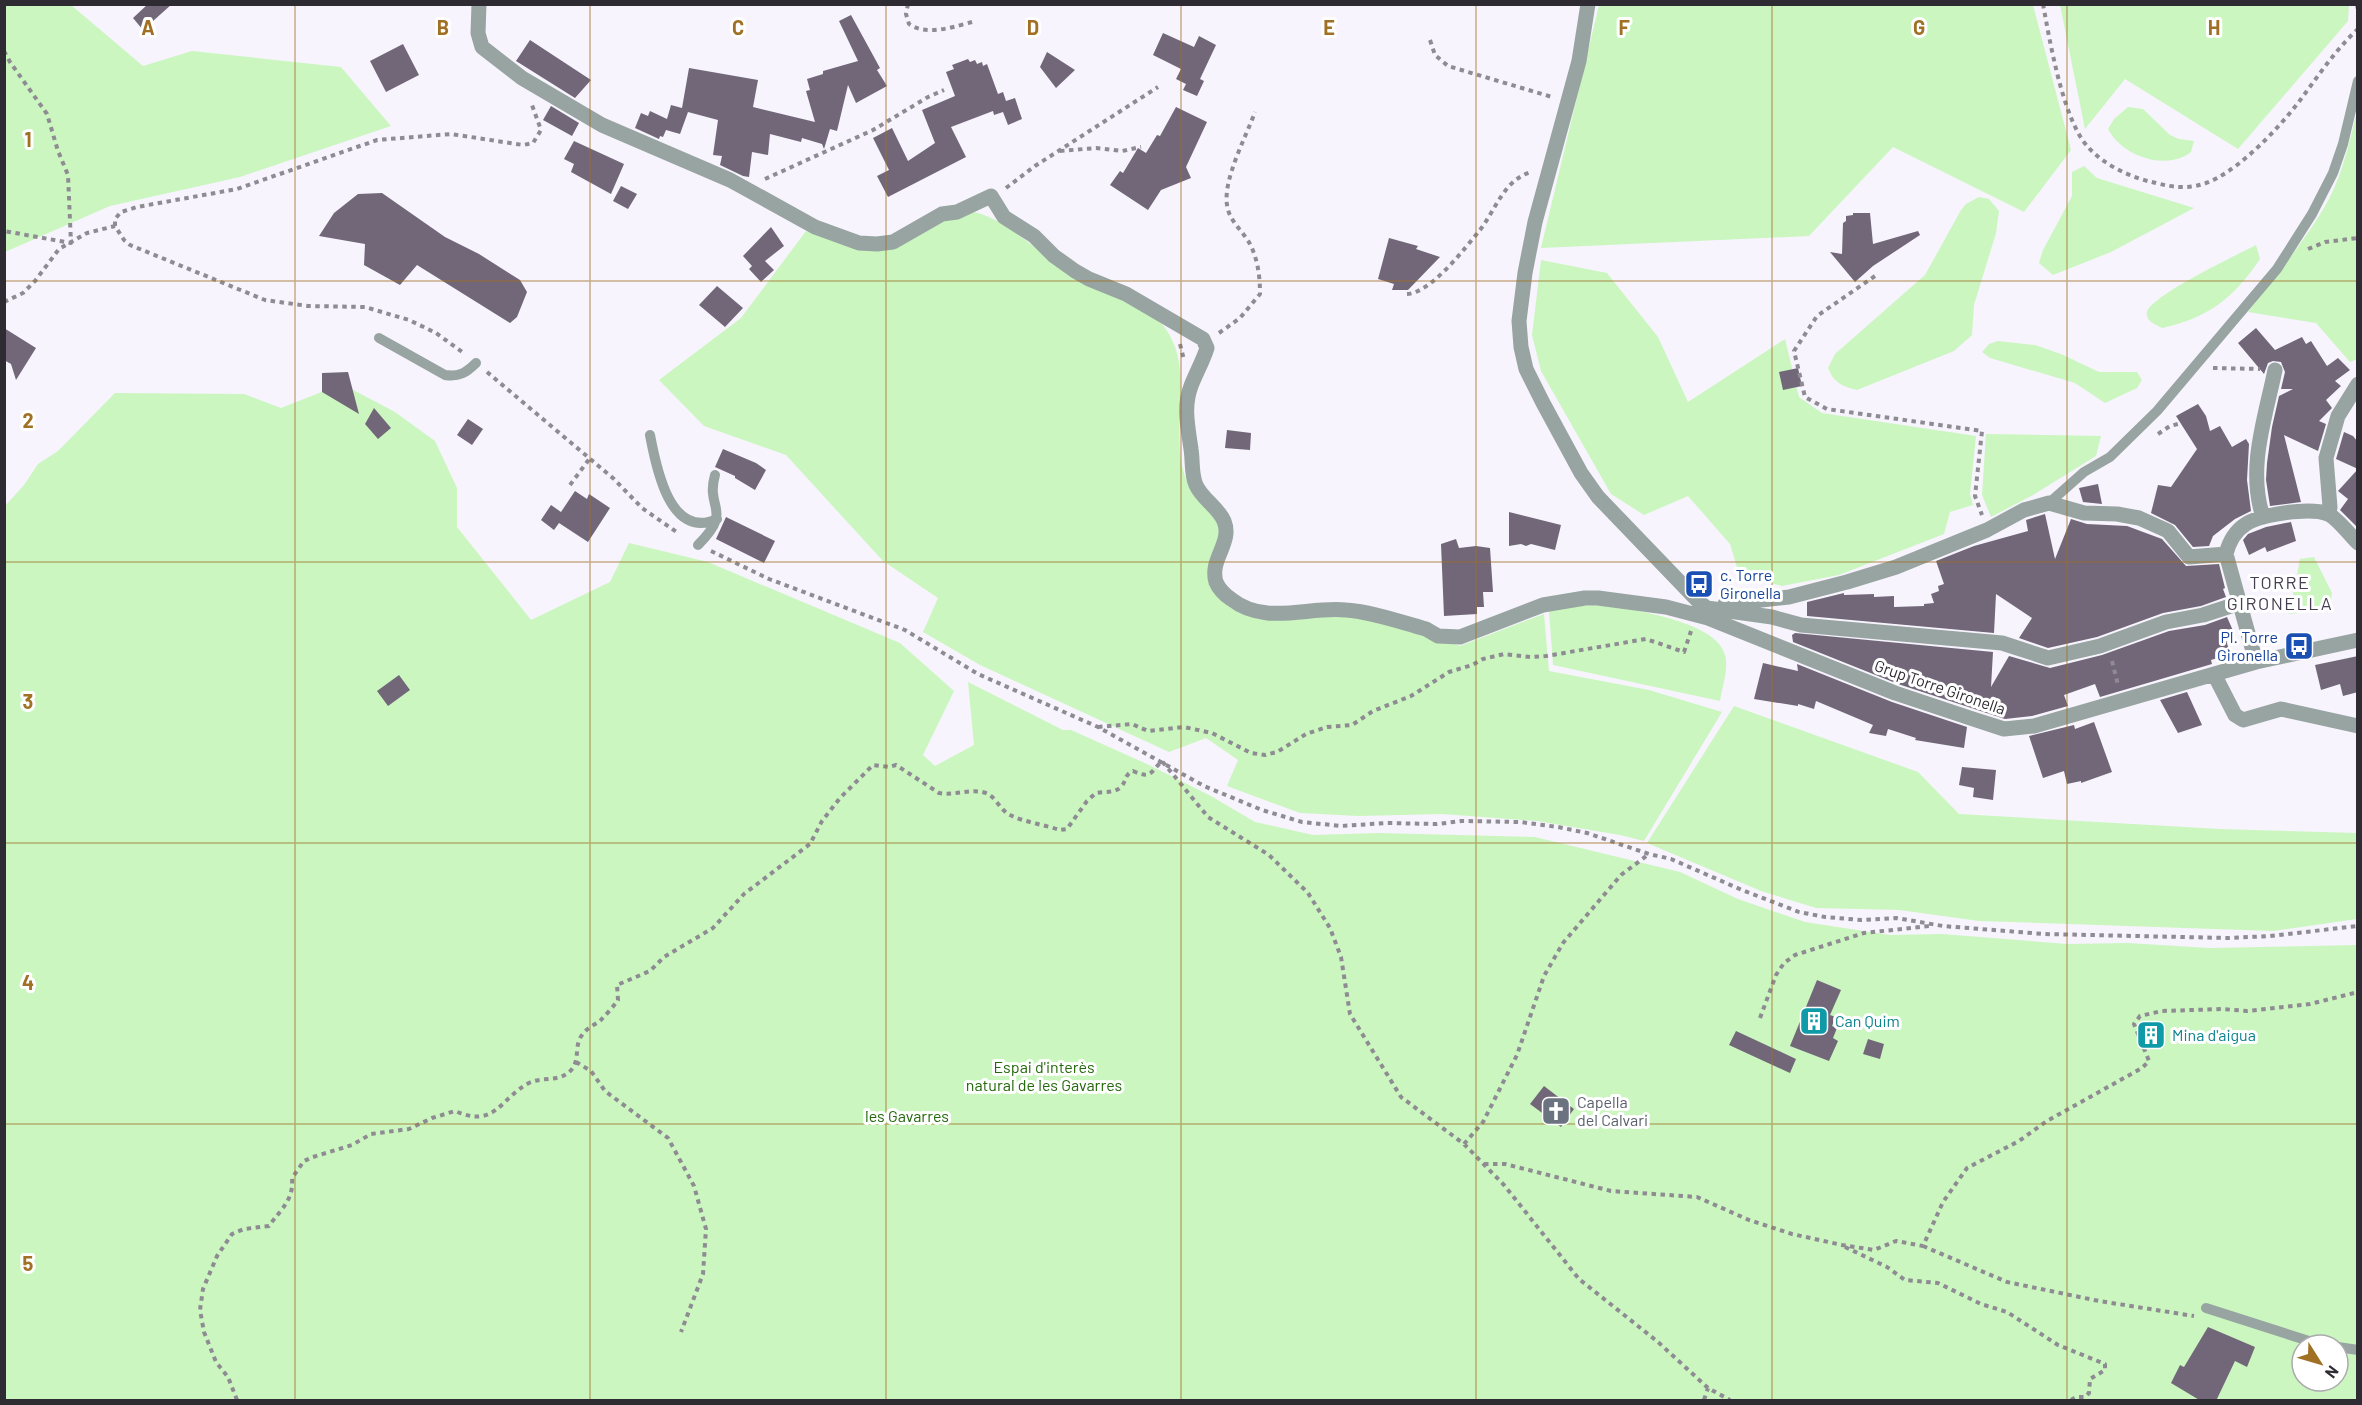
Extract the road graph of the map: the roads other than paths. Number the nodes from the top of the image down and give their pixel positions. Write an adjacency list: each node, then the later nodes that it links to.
1 (479, 4): 18 (street)
2 (1588, 4): 18 (street)
3 (2358, 81): 10 (lane)
4 (379, 338): 5 (lane)
5 (476, 363)
6 (2275, 370): 12 (street)
7 (2358, 384): 11 (street)
8 (650, 435): 13 (lane)
9 (715, 476): 13 (lane)
10 (2049, 503): 16 (street); 18 (street)
11 (2329, 514): 12 (street); 14 (street)
12 (2263, 517): 16 (street)
13 (717, 519): 15 (lane)
14 (2358, 543)
15 (698, 545)
16 (2226, 554): 17 (street)
17 (2240, 603): 18 (street, Grup Torre Gironella); 20 (street)
18 (1704, 614): 21 (street, Grup Torre Gironella)
19 (2358, 640): 20 (street, Grup Torre Gironella)
20 (2256, 662): 21 (street, Grup Torre Gironella)
21 (2214, 674): 22 (street)
22 (2358, 726)
23 (2204, 1312): 24 (lane)
24 (2290, 1336)

